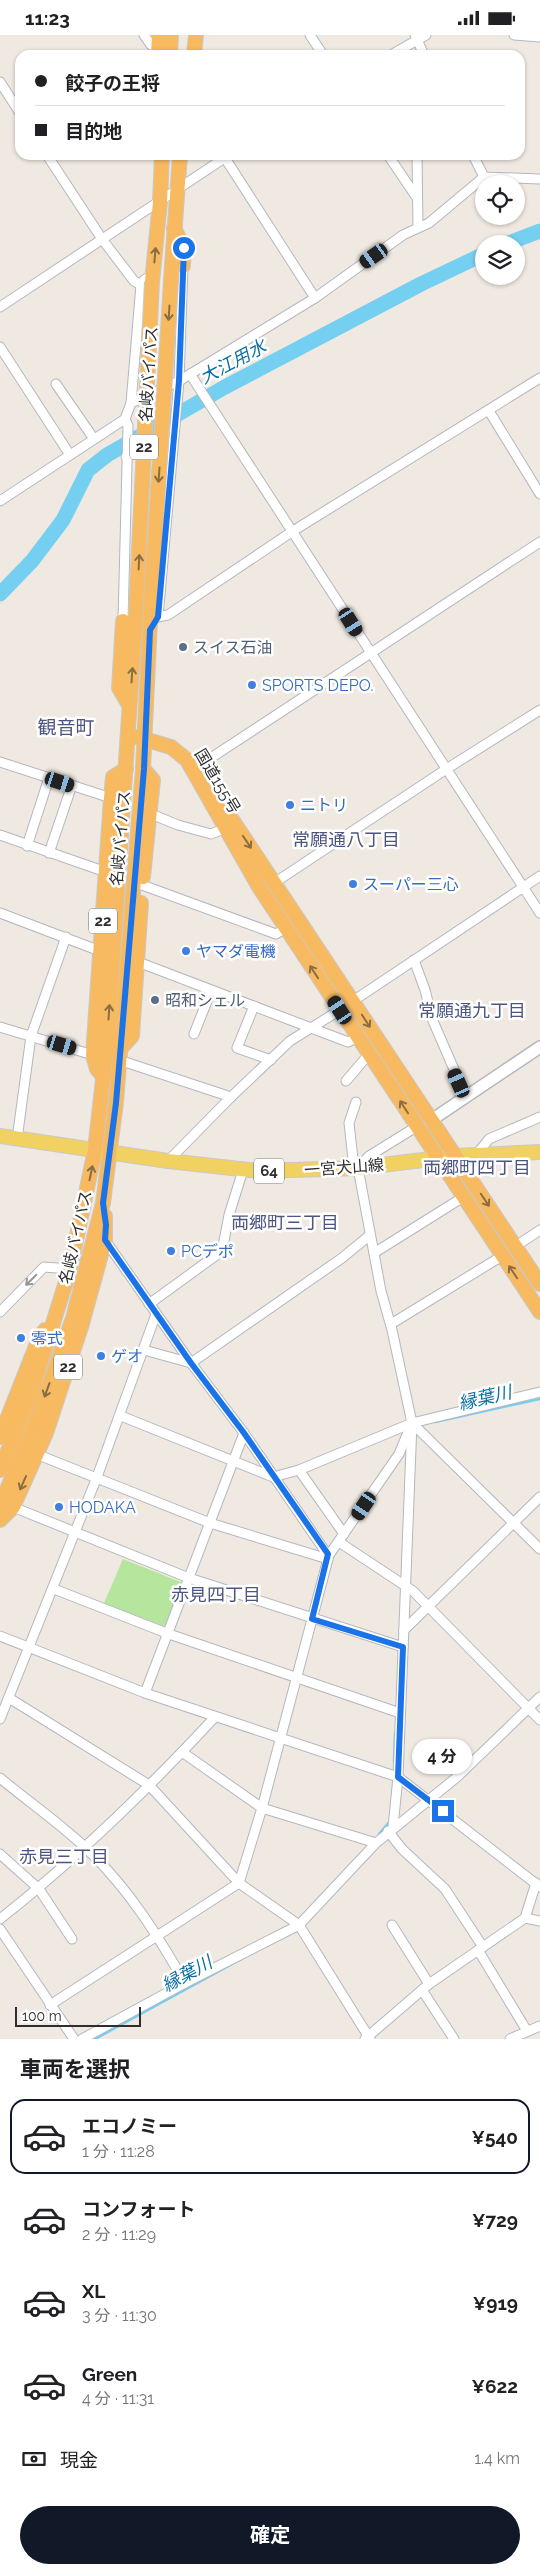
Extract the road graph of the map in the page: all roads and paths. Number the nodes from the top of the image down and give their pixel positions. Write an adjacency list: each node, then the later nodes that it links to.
1 (144, 35): 10 (street)
2 (171, 35): 10 (highway)
3 (189, 35): 11 (highway)
4 (196, 35): 12 (highway)
5 (310, 35): 13 (street)
6 (426, 35): 8 (street)
7 (514, 35): 9 (street)
8 (416, 37): 14 (street); 15 (street)
9 (540, 37)
10 (161, 48)
11 (188, 50)
12 (194, 50)
13 (320, 50)
14 (398, 50)
15 (422, 50)
16 (0, 83): 17 (street)
17 (15, 106)
18 (50, 160): 34 (street)
19 (179, 160): 30 (highway, 名岐バイパス / 22)
20 (221, 160): 30 (street)
21 (229, 160): 37 (street)
22 (391, 160): 31 (street)
23 (417, 160): 31 (street)
24 (476, 160): 26 (street)
25 (161, 161): 32 (highway, 名岐バイパス / 22)
26 (483, 175)
27 (525, 178): 28 (street)
28 (540, 179)
29 (475, 185): 33 (street)
30 (176, 190): 32 (street); 35 (highway, 名岐バイパス / 22)
31 (417, 198): 33 (street)
32 (160, 202): 34 (street); 36 (highway, 名岐バイパス / 22, one-way to 32)
33 (418, 227): 37 (street)
34 (102, 239): 36 (street); 38 (street)
35 (178, 265): 42 (street); 57 (highway, 名岐バイパス / 22, one-way to 57, bridge)
36 (149, 281): 44 (street); 59 (highway, 名岐バイパス / 22, one-way to 36, bridge)
37 (315, 298): 40 (street)
38 (0, 307)
39 (0, 347): 50 (street)
40 (190, 374): 42 (street); 53 (street)
41 (540, 378): 45 (street)
42 (179, 381): 44 (street); 47 (street)
43 (56, 384): 48 (street)
44 (131, 403): 46 (street)
45 (489, 411): 51 (street); 53 (street)
46 (124, 419): 48 (street); 49 (street)
47 (175, 433): 49 (street); 55 (street)
48 (94, 439): 50 (street)
49 (127, 454): 56 (street)
50 (70, 455): 52 (street)
51 (540, 494)
52 (0, 501)
53 (293, 531): 55 (street); 58 (street)
54 (540, 543): 58 (street)
55 (158, 617): 57 (highway, 22)
56 (123, 621): 59 (highway)
57 (150, 630): 62 (highway, 名岐バイパス / 22)
58 (370, 652): 64 (street); 65 (street)
59 (130, 705): 61 (highway, 名岐バイパス / 22)
60 (540, 710): 65 (street)
61 (128, 735): 62 (highway, 国道155号); 66 (highway, 名岐バイパス / 22)
62 (145, 736): 64 (highway, 国道155号); 67 (highway, 名岐バイパス / 22); 72 (highway, 国道155号)
63 (0, 762): 68 (street)
64 (196, 767): 78 (highway, 国道155号, one-way to 78)
65 (448, 768): 78 (street); 80 (street)
66 (126, 769): 70 (highway, 22); 102 (highway, 名岐バイパス / 22, one-way to 66)
67 (144, 769): 71 (highway, 22); 100 (highway, 名岐バイパス / 22)
68 (49, 778): 69 (street); 74 (street)
69 (72, 785): 70 (street); 75 (street)
70 (111, 798): 76 (highway, 22)
71 (151, 814): 72 (street); 79 (highway, 22)
72 (226, 828): 83 (highway, 国道155号)
73 (0, 835): 74 (street)
74 (27, 845): 75 (street)
75 (49, 853): 76 (street)
76 (106, 872): 85 (highway, 22)
77 (540, 876): 80 (street)
78 (274, 883): 89 (highway, 国道155号)
79 (142, 885): 83 (street); 87 (highway, 22)
80 (524, 886): 82 (street); 86 (street)
81 (0, 913): 84 (street)
82 (540, 913)
83 (286, 928): 91 (highway, 国道155号, one-way to 83)
84 (66, 937): 85 (street); 95 (street)
85 (100, 951): 99 (highway, 22)
86 (414, 960): 89 (street); 105 (street)
87 (138, 962): 88 (street); 100 (highway, 22)
88 (211, 991): 90 (street); 94 (street)
89 (353, 1001): 108 (highway, 国道155号, one-way to 108)
90 (254, 1006): 93 (street); 101 (street)
91 (340, 1010): 93 (street); 96 (highway, 国道155号)
92 (0, 1027): 95 (street)
93 (310, 1028): 96 (street); 101 (street)
94 (194, 1034)
95 (31, 1036): 99 (street); 111 (street)
96 (358, 1037): 98 (highway, 国道155号)
97 (540, 1047): 105 (street)
98 (369, 1054): 103 (street); 109 (highway, 国道155号, one-way to 98)
99 (93, 1055): 102 (highway)
100 (120, 1055): 104 (street); 114 (highway, 名岐バイパス / 22)
101 (271, 1060): 104 (street)
102 (104, 1077): 112 (highway, 名岐バイパス / 22)
103 (346, 1081)
104 (231, 1097): 118 (street)
105 (466, 1097): 108 (street)
106 (356, 1102): 119 (street)
107 (540, 1117): 115 (street)
108 (430, 1121): 116 (highway, 国道155号)
109 (416, 1127): 117 (highway, 国道155号); 119 (street)
110 (0, 1136): 111 (main road, 一宮犬山線 / 64)
111 (18, 1139): 112 (main road, 一宮犬山線 / 64)
112 (95, 1150): 114 (main road, 一宮犬山線 / 64); 129 (highway, 名岐バイパス / 22, one-way to 112)
113 (540, 1152): 115 (main road, 一宮犬山線 / 64)
114 (110, 1153): 118 (main road, 一宮犬山線 / 64); 122 (highway, 名岐バイパス / 22)
115 (476, 1155): 116 (main road, 一宮犬山線 / 64)
116 (455, 1156): 117 (main road, 一宮犬山線 / 64); 126 (highway, 国道155号, one-way to 126)
117 (436, 1158): 119 (main road, 一宮犬山線 / 64); 121 (highway, 国道155号)
118 (168, 1161): 120 (main road, 一宮犬山線 / 64)
119 (356, 1168): 120 (main road, 一宮犬山線 / 64); 124 (street)
120 (243, 1169): 131 (street)
121 (464, 1197): 127 (street); 128 (highway, 国道155号)
122 (103, 1203): 125 (highway, 22); 140 (highway, 名岐バイパス / 22, one-way to 140)
123 (540, 1230): 126 (street)
124 (370, 1235): 127 (street); 138 (street)
125 (105, 1240): 131 (street); 143 (highway, 22)
126 (516, 1247): 130 (highway, 国道155号)
127 (374, 1253): 136 (street)
128 (502, 1256): 133 (highway, 国道155号, one-way to 128); 136 (street)
129 (70, 1269): 132 (street, one-way to 132); 134 (highway, 名岐バイパス / 22)
130 (540, 1285)
131 (149, 1304): 135 (street)
132 (0, 1312)
133 (540, 1312)
134 (56, 1313): 145 (highway, 22); 148 (highway, 名岐バイパス / 22)
135 (156, 1314): 137 (street); 138 (street)
136 (391, 1324): 142 (street)
137 (144, 1350): 138 (street); 141 (street)
138 (191, 1363): 144 (street)
139 (540, 1391): 142 (street)
140 (40, 1411): 143 (highway); 153 (highway, 名岐バイパス / 22)
141 (121, 1416): 147 (street); 150 (street)
142 (412, 1423): 149 (street); 156 (street); 158 (street); 163 (street)
143 (46, 1433): 146 (highway, 22)
144 (244, 1433): 147 (street); 151 (street)
145 (0, 1437)
146 (36, 1454): 150 (street); 153 (highway, 22, one-way to 153)
147 (233, 1462): 151 (street); 155 (street)
148 (0, 1470)
149 (299, 1470): 151 (street); 158 (street)
150 (97, 1477): 155 (street); 157 (street)
151 (273, 1477): 161 (street)
152 (540, 1497): 156 (street)
153 (6, 1506): 154 (highway, 22); 157 (street)
154 (0, 1521)
155 (210, 1523): 161 (street); 162 (street)
156 (514, 1523): 160 (street); 165 (street)
157 (76, 1532): 162 (street); 164 (street)
158 (344, 1534): 159 (street)
159 (339, 1542): 161 (street); 163 (street)
160 (540, 1549)
161 (327, 1558): 166 (street)
162 (189, 1578): 166 (street); 168 (street)
163 (406, 1586): 165 (street); 167 (street)
164 (54, 1589): 168 (street); 170 (street)
165 (428, 1606): 167 (street); 176 (street)
166 (312, 1619): 171 (street); 172 (street)
167 (404, 1630): 171 (street)
168 (169, 1634): 172 (street); 173 (street)
169 (0, 1636): 170 (street)
170 (30, 1647): 173 (street); 175 (street)
171 (403, 1647): 177 (street)
172 (297, 1676): 177 (street); 181 (street)
173 (145, 1693): 178 (street)
174 (540, 1697): 176 (street)
175 (9, 1698): 179 (street); 185 (street)
176 (529, 1708): 180 (street); 186 (street)
177 (400, 1713): 183 (street)
178 (215, 1717): 181 (street); 182 (street)
179 (0, 1719)
180 (540, 1719)
181 (280, 1737): 183 (street); 187 (street)
182 (182, 1753): 185 (street); 187 (street)
183 (398, 1777): 186 (street); 188 (street)
184 (0, 1778): 190 (street)
185 (149, 1785): 190 (street); 193 (street)
186 (428, 1799): 188 (street); 194 (street)
187 (262, 1808): 189 (street); 193 (street)
188 (391, 1829): 189 (street); 204 (street)
189 (376, 1843): 199 (street)
190 (83, 1846): 195 (street); 202 (street)
191 (0, 1854): 195 (street)
192 (540, 1871): 194 (street)
193 (239, 1883): 199 (street); 202 (street)
194 (536, 1883): 196 (street)
195 (39, 1889): 197 (street); 203 (street)
196 (525, 1918): 198 (street); 204 (street)
197 (0, 1919)
198 (540, 1921)
199 (299, 1925): 205 (street); 210 (street)
200 (392, 1925): 206 (street)
201 (0, 1929): 207 (street)
202 (158, 1937): 205 (street); 207 (street)
203 (72, 1939)
204 (480, 1948): 206 (street); 209 (street)
205 (185, 1983): 212 (street)
206 (426, 1987): 210 (street); 213 (street)
207 (50, 2005): 211 (street)
208 (540, 2026): 209 (street)
209 (526, 2031): 214 (street)
210 (368, 2038)
211 (74, 2039)
212 (82, 2039)
213 (454, 2039)
214 (510, 2039)

